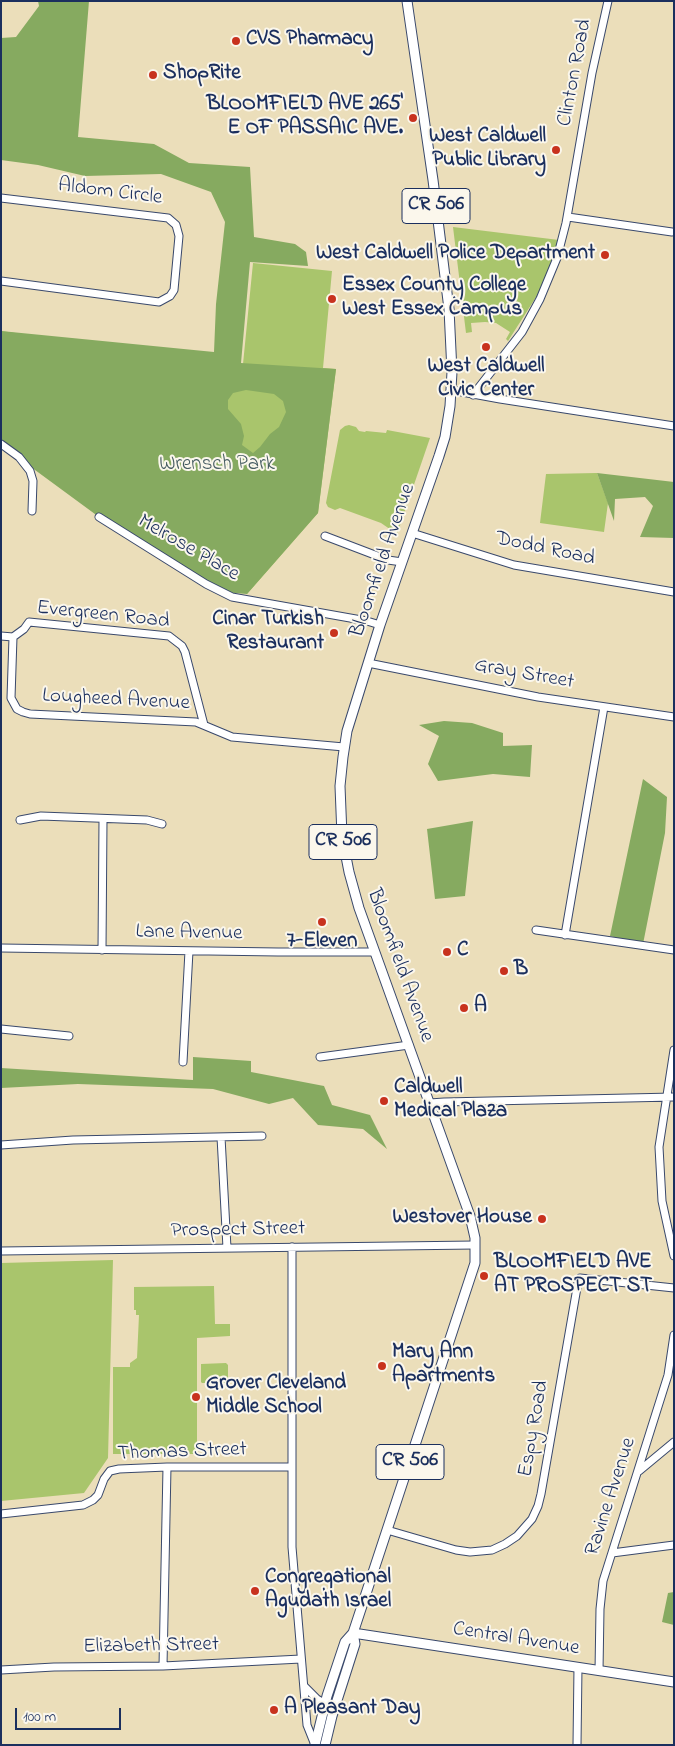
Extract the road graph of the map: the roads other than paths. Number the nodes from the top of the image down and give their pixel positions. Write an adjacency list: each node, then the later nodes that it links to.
1 (407, 1): 7 (main road, Bloomfield Avenue / CR 506)
2 (608, 1): 4 (street, Clinton Road)
3 (1, 198): 6 (street, Aldom Circle)
4 (568, 217): 5 (street); 8 (street, Clinton Road)
5 (672, 232)
6 (1, 281)
7 (451, 390): 8 (street); 13 (main road, Bloomfield Avenue / CR 506)
8 (473, 395): 9 (street)
9 (674, 426)
10 (1, 444): 11 (street)
11 (32, 511)
12 (99, 517): 17 (street, Melrose Place)
13 (412, 533): 15 (main road, Bloomfield Avenue / CR 506); 16 (street, Dodd Road)
14 (325, 536): 15 (street)
15 (402, 562): 17 (main road, Bloomfield Avenue / CR 506)
16 (674, 592)
17 (380, 626): 20 (main road, Bloomfield Avenue / CR 506)
18 (1, 636): 19 (street, Evergreen Road)
19 (13, 637): 23 (street, Evergreen Road); 23 (street, Lougheed Avenue)
20 (368, 663): 21 (street, Gray Street); 24 (main road, Bloomfield Avenue / CR 506)
21 (604, 707): 22 (street, Gray Street); 29 (street)
22 (674, 717)
23 (204, 725): 24 (street, Lougheed Avenue)
24 (344, 747): 34 (main road, Bloomfield Avenue / CR 506)
25 (20, 820): 26 (street)
26 (103, 820): 27 (street); 31 (street)
27 (162, 824)
28 (536, 930): 29 (street)
29 (565, 935): 32 (street)
30 (1, 948): 31 (street, Lane Avenue)
31 (102, 950): 33 (street, Lane Avenue)
32 (674, 950)
33 (189, 951): 34 (street, Lane Avenue); 40 (street)
34 (375, 952): 37 (main road, Bloomfield Avenue / CR 506)
35 (1, 1029): 36 (street)
36 (69, 1036)
37 (409, 1045): 39 (street); 42 (main road, Bloomfield Avenue / CR 506)
38 (674, 1050): 41 (street)
39 (320, 1057)
40 (183, 1062)
41 (670, 1097): 42 (street); 50 (street)
42 (430, 1103): 46 (main road, Bloomfield Avenue / CR 506)
43 (262, 1136): 44 (street)
44 (221, 1137): 45 (street); 48 (street)
45 (1, 1146)
46 (475, 1245): 47 (street, Prospect Street); 58 (main road, Bloomfield Avenue / CR 506)
47 (292, 1247): 48 (street, Prospect Street); 55 (street)
48 (228, 1248): 49 (street, Prospect Street)
49 (1, 1251)
50 (674, 1256)
51 (674, 1288): 58 (street, Espy Road)
52 (674, 1335): 56 (street, Ravine Avenue)
53 (674, 1442): 56 (street)
54 (167, 1467): 55 (street, Thomas Street); 57 (street, Thomas Street); 63 (street)
55 (292, 1468): 62 (street)
56 (638, 1471): 60 (street, Ravine Avenue)
57 (1, 1514)
58 (386, 1530): 61 (main road, Bloomfield Avenue / CR 506)
59 (674, 1545): 60 (street)
60 (612, 1553): 66 (street, Ravine Avenue)
61 (353, 1633): 64 (main road, Central Avenue); 69 (main road, Bloomfield Avenue / CR 506); 70 (main road, Bloomfield Avenue / CR 506)
62 (301, 1659): 63 (street, Elizabeth Street); 68 (street)
63 (163, 1666): 65 (street, Elizabeth Street)
64 (578, 1667): 66 (main road, Central Avenue); 73 (street)
65 (1, 1670)
66 (599, 1671): 67 (main road, Central Avenue)
67 (674, 1682)
68 (304, 1686): 69 (street); 71 (street)
69 (324, 1703): 70 (street); 71 (main road, Bloomfield Avenue / CR 506)
70 (334, 1709): 72 (main road, Bloomfield Avenue / CR 506)
71 (315, 1745)
72 (325, 1745)
73 (577, 1745)

